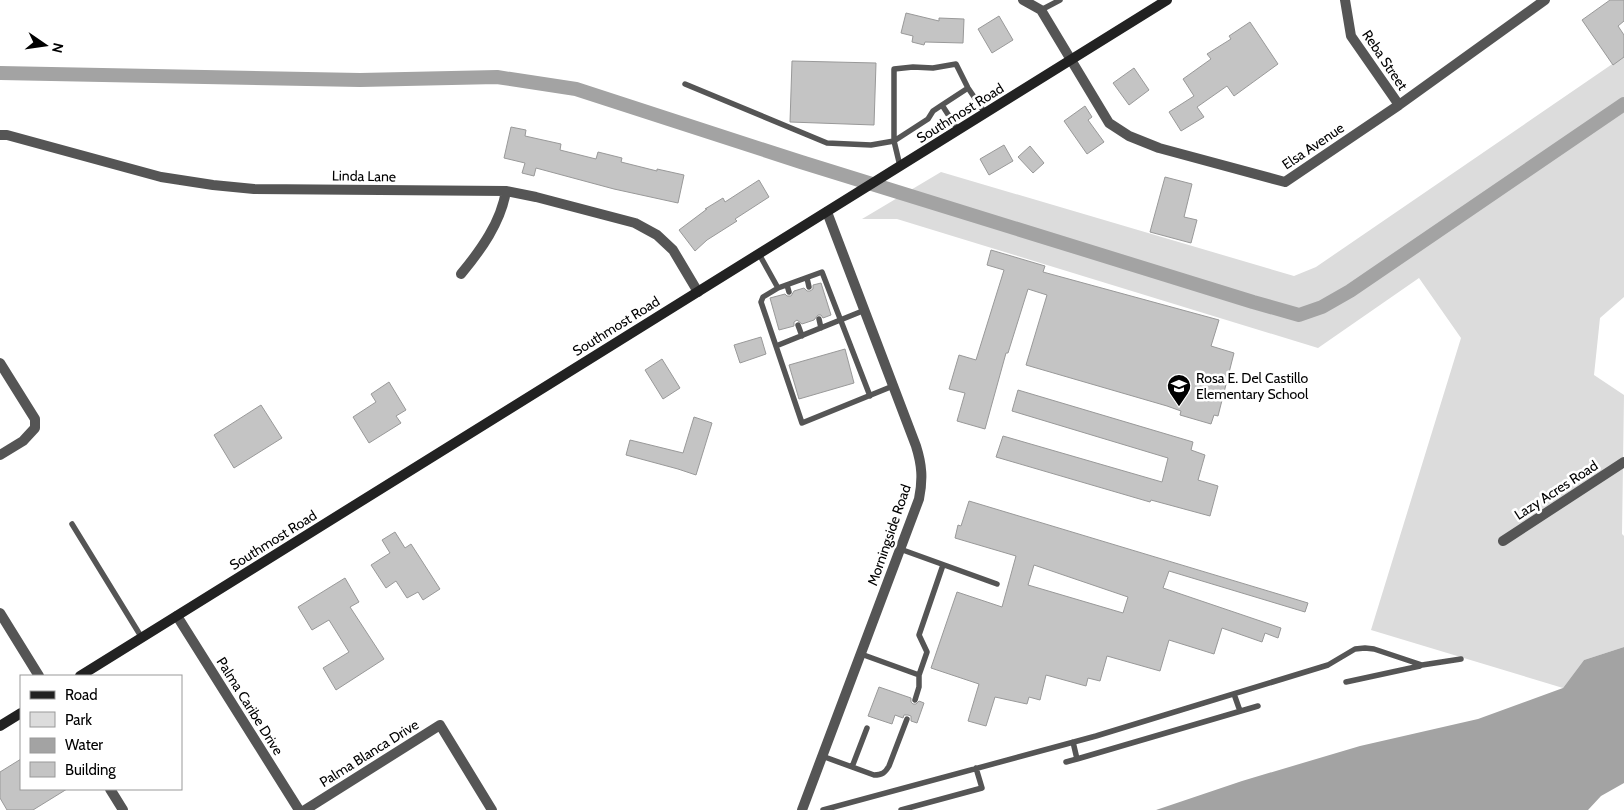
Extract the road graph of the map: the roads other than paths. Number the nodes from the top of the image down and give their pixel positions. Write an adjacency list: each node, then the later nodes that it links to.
1 (1023, 0): 6 (street)
2 (1060, 0): 6 (lane)
3 (1167, 0): 7 (main road, Southmost Road)
4 (1345, 0): 11 (street, Reba Street)
5 (1544, 0): 11 (street, Elsa Avenue)
6 (1041, 10): 7 (street)
7 (1071, 60): 11 (street, Elsa Avenue); 12 (main road, Southmost Road)
8 (685, 84): 15 (lane)
9 (968, 88): 10 (lane); 12 (lane); 15 (lane)
10 (942, 105): 13 (lane); 15 (lane)
11 (1399, 105)
12 (985, 113): 13 (main road, Southmost Road)
13 (958, 130): 16 (main road, Southmost Road)
14 (0, 135): 17 (street, Linda Lane)
15 (894, 141): 16 (lane)
16 (900, 166): 18 (main road, Southmost Road)
17 (506, 191): 20 (street); 25 (street, Linda Lane)
18 (827, 212): 19 (main road, Southmost Road); 27 (street, Morningside Road)
19 (759, 254): 24 (lane); 25 (main road, Southmost Road)
20 (462, 274)
21 (807, 278): 22 (lane); 23 (lane); 29 (lane)
22 (788, 285): 24 (lane); 26 (lane)
23 (809, 286)
24 (778, 288): 33 (lane)
25 (698, 292): 45 (main road, Southmost Road)
26 (789, 292)
27 (864, 310): 29 (lane); 35 (street, Morningside Road)
28 (819, 319): 31 (lane)
29 (840, 320): 31 (lane); 36 (lane)
30 (798, 325): 32 (lane)
31 (821, 328): 32 (lane)
32 (802, 336): 33 (lane)
33 (776, 346): 36 (lane)
34 (0, 363): 37 (street)
35 (893, 386): 36 (lane); 41 (street, Morningside Road)
36 (870, 396)
37 (0, 455)
38 (1624, 462): 40 (street, Lazy Acres Road)
39 (72, 524): 46 (lane)
40 (1504, 541)
41 (900, 549): 42 (lane); 47 (street, Morningside Road)
42 (943, 564): 43 (lane); 52 (lane)
43 (997, 584)
44 (0, 613): 50 (street)
45 (177, 616): 46 (main road, Southmost Road); 71 (street, Palma Caribe Drive)
46 (142, 638): 51 (main road, Southmost Road)
47 (861, 654): 52 (lane); 63 (street, Morningside Road)
48 (1461, 659): 49 (lane)
49 (1422, 666): 53 (lane); 54 (lane)
50 (38, 675)
51 (82, 675)
52 (919, 675): 55 (lane)
53 (1346, 682)
54 (1234, 694): 57 (lane); 62 (lane)
55 (915, 700)
56 (1258, 706): 57 (lane)
57 (1240, 711): 64 (lane)
58 (20, 714): 60 (main road)
59 (907, 719): 66 (lane)
60 (0, 726)
61 (867, 728): 66 (lane)
62 (1073, 742): 64 (lane); 67 (lane)
63 (822, 756): 66 (lane); 74 (street, Morningside Road)
64 (1077, 759): 65 (lane)
65 (1066, 762)
66 (852, 767)
67 (976, 768): 69 (lane); 76 (lane)
68 (111, 790): 70 (street)
69 (832, 809): 75 (lane)
70 (123, 810)
71 (299, 810)
72 (305, 810): 73 (street, Palma Blanca Drive)
73 (492, 810)
74 (802, 810)
75 (823, 810)
76 (901, 810)

